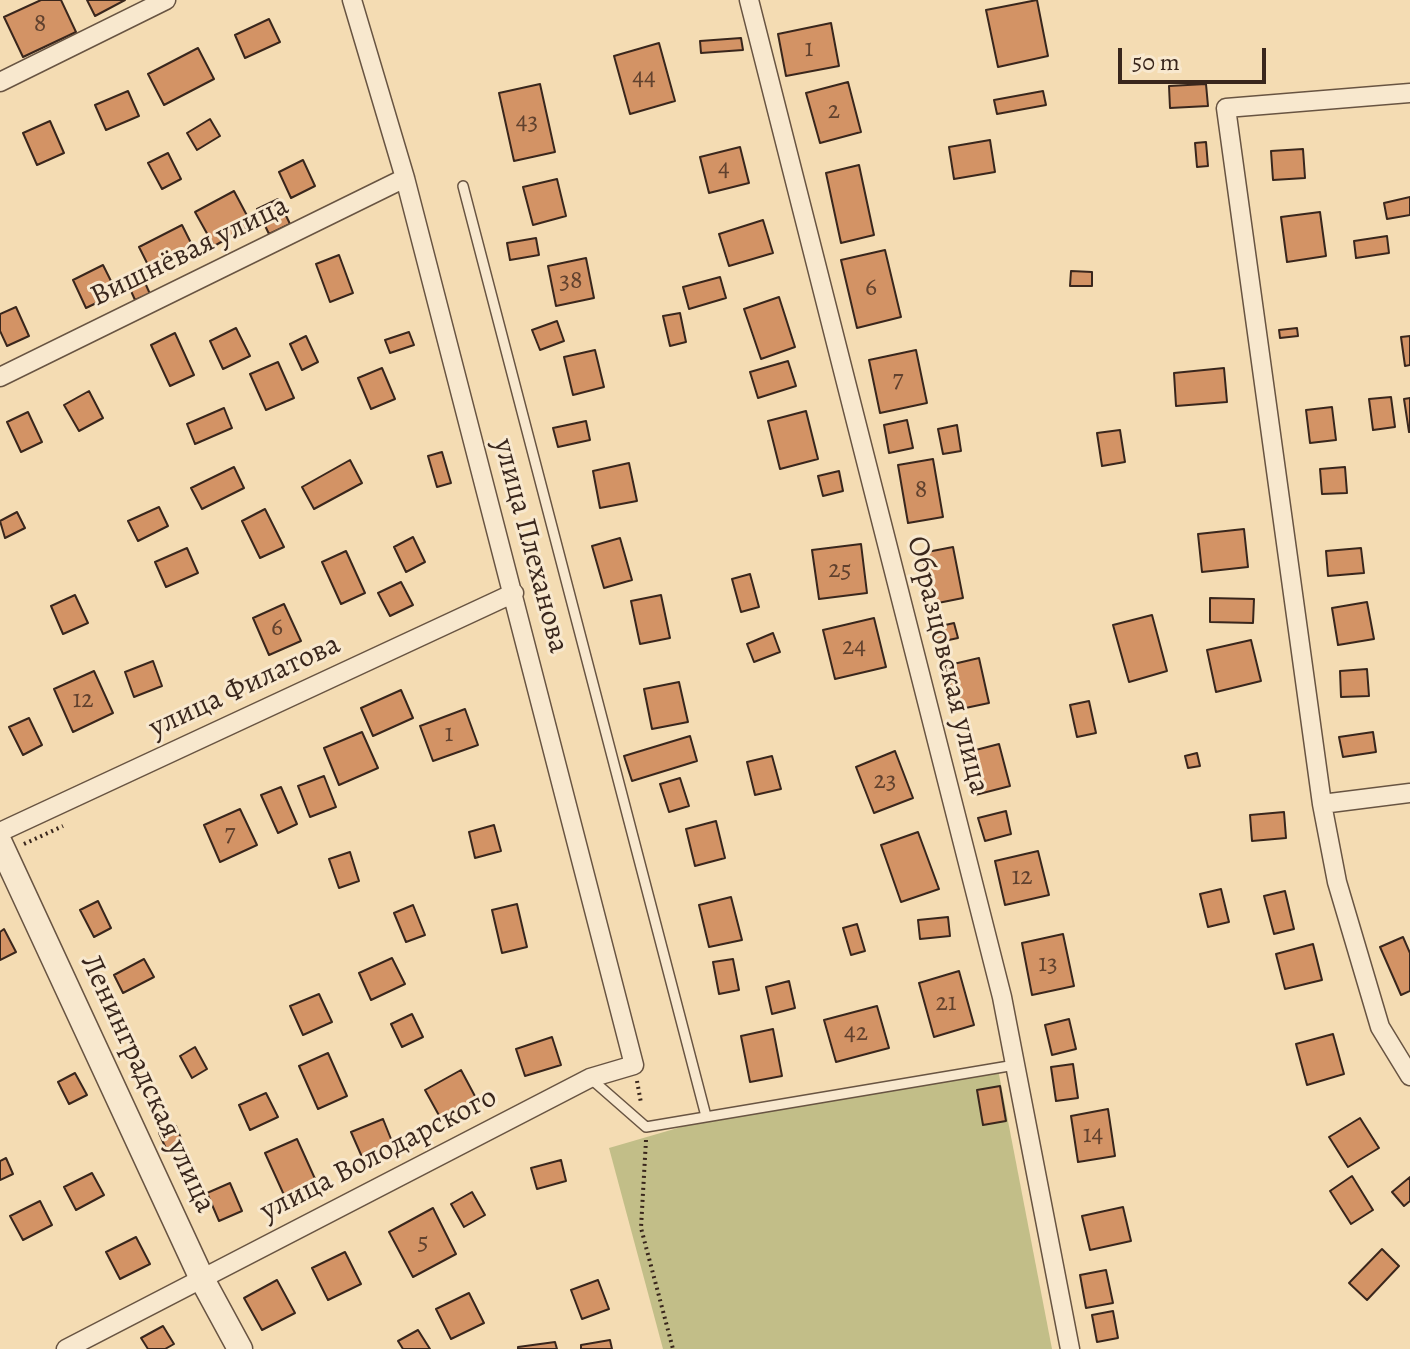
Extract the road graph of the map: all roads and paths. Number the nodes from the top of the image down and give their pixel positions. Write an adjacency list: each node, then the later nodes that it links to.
1 (166, 0): 4 (street)
2 (353, 0): 6 (street, улица Плеханова)
3 (749, 0): 15 (street, Образцовская улица)
4 (0, 82)
5 (1410, 93): 11 (street)
6 (405, 178): 8 (street, Вишнёвая улица); 9 (street, улица Плеханова)
7 (463, 186): 18 (lane)
8 (0, 377)
9 (514, 593): 12 (street, улица Филатова); 14 (street, улица Плеханова)
10 (1410, 793): 11 (street)
11 (1322, 804): 16 (street)
12 (0, 832)
13 (0, 843): 20 (street, Ленинградская улица)
14 (634, 1065): 17 (street); 19 (path)
15 (1015, 1065): 18 (lane); 24 (street, Образцовская улица)
16 (1410, 1076)
17 (590, 1078): 19 (lane); 20 (street, улица Володарского)
18 (706, 1116): 19 (lane)
19 (646, 1127): 23 (path)
20 (202, 1279): 21 (street, улица Володарского); 22 (street, Ленинградская улица)
21 (66, 1349)
22 (240, 1349)
23 (673, 1349)
24 (1070, 1349)

